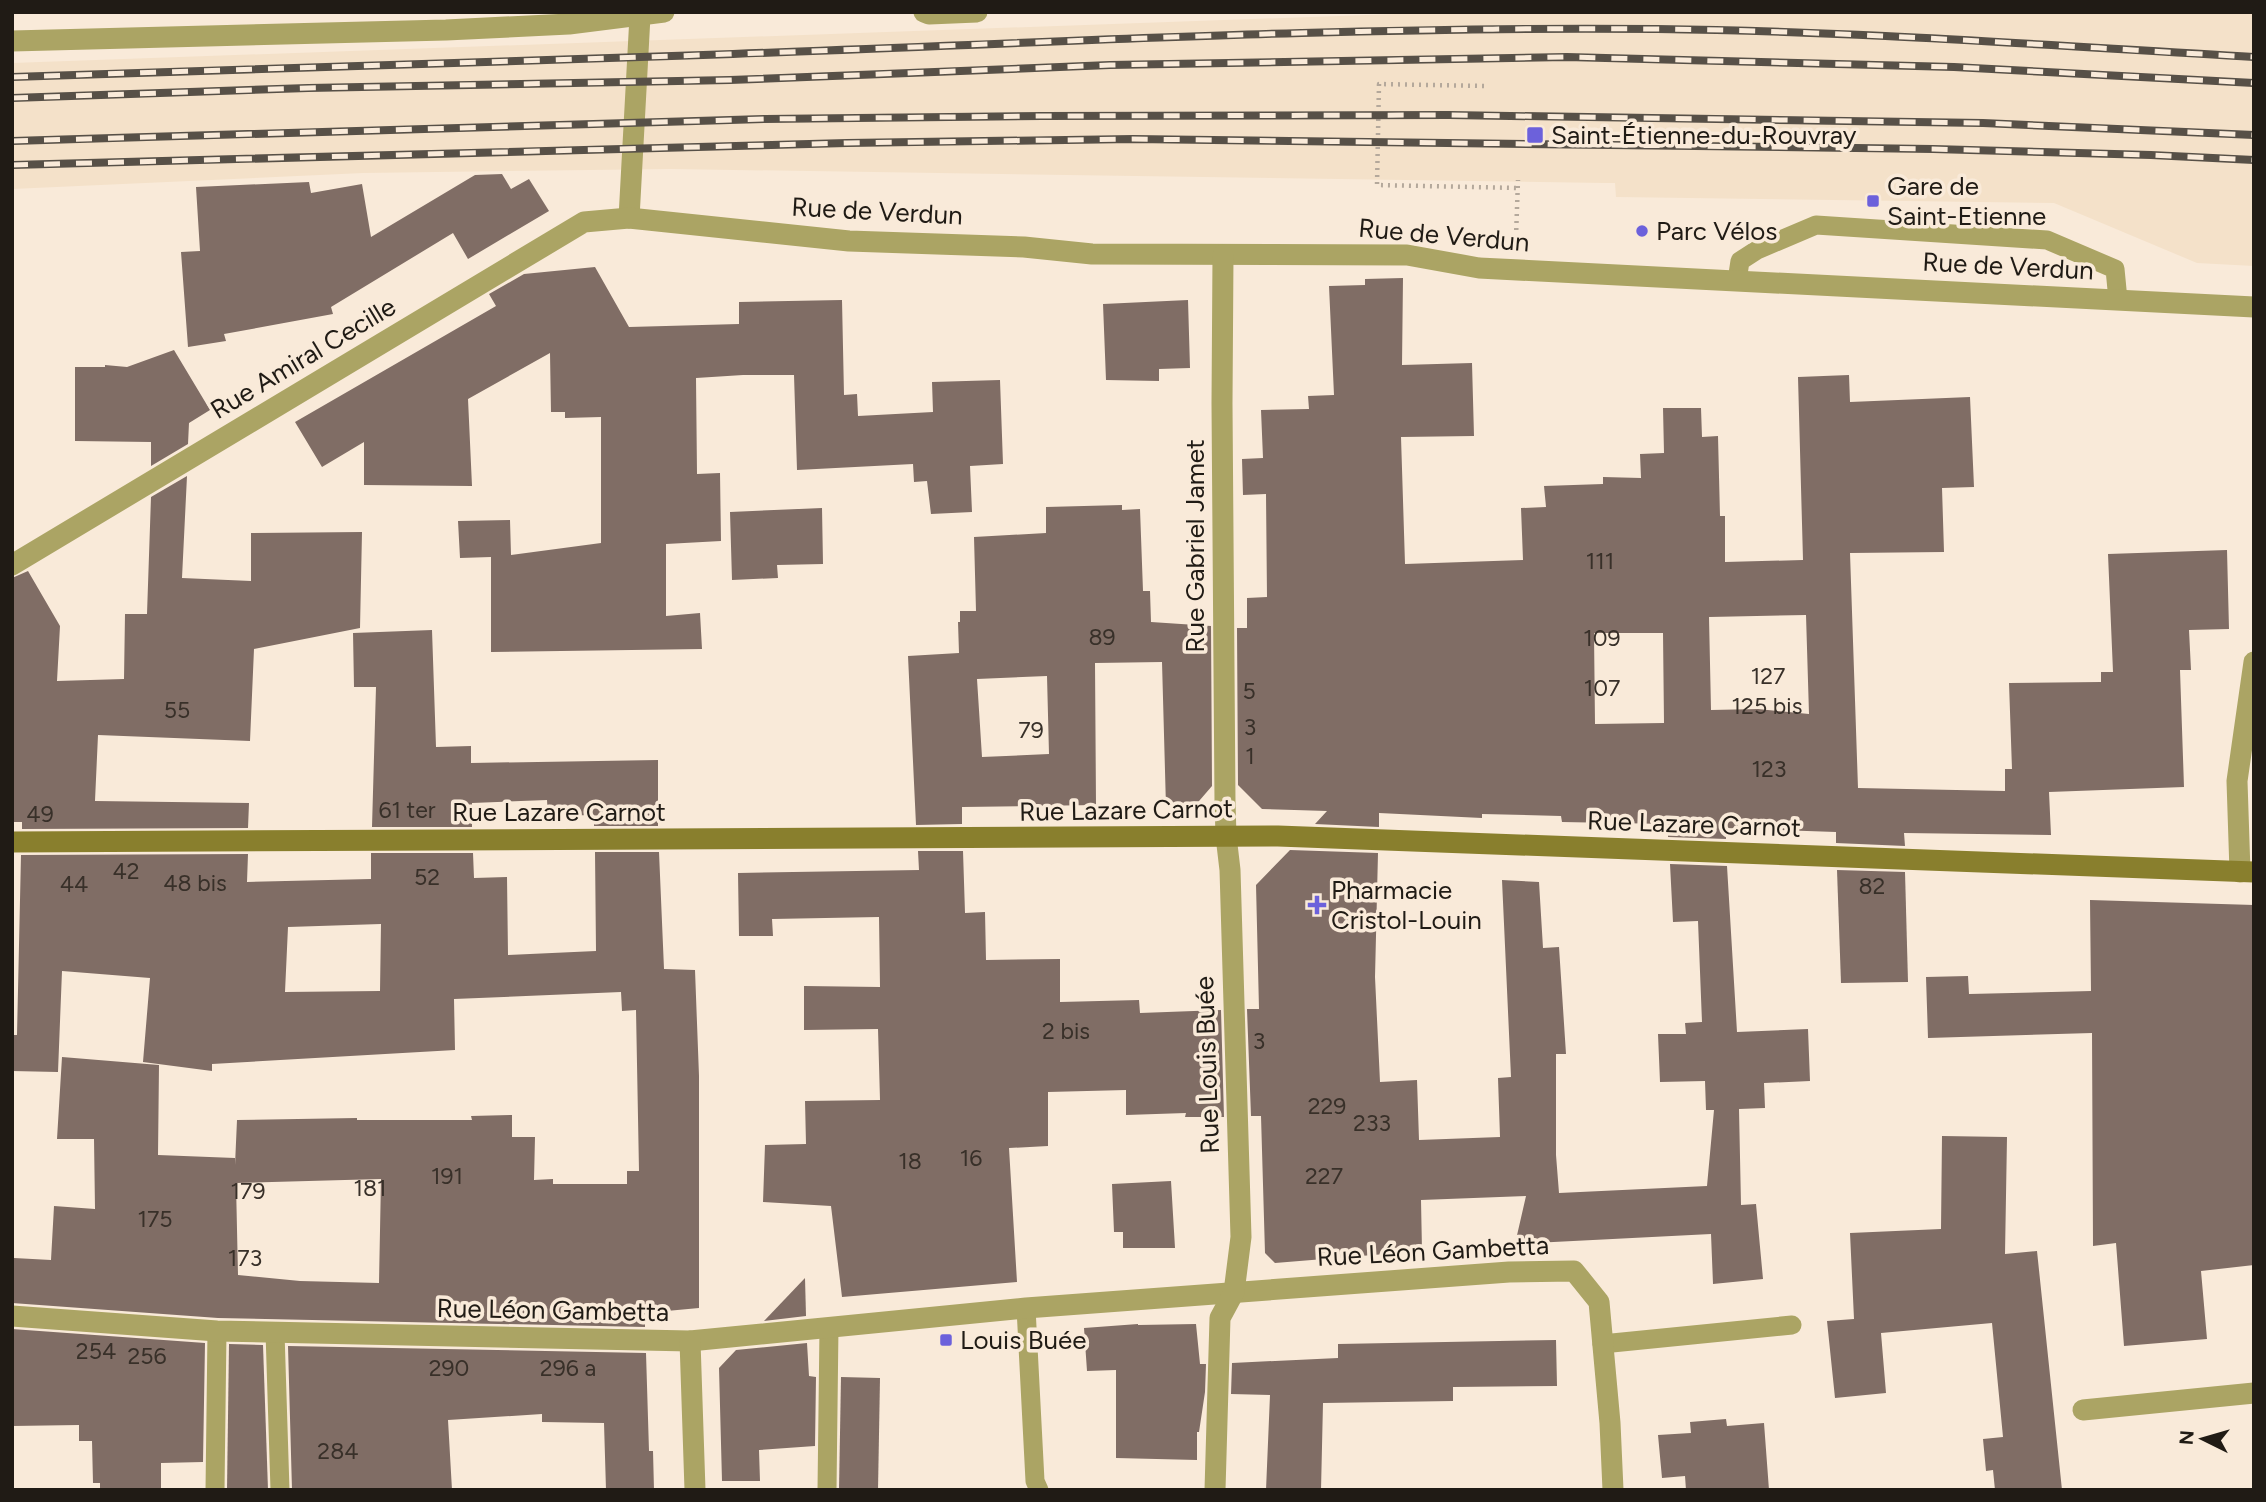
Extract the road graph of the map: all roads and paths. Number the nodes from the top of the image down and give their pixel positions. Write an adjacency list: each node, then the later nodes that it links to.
1 (664, 12): 4 (street)
2 (924, 12): 3 (street)
3 (977, 12)
4 (640, 16): 5 (street); 9 (street)
5 (12, 41)
6 (1484, 86): 8 (path)
7 (1518, 180): 8 (path)
8 (1518, 188): 11 (path)
9 (629, 218): 10 (street, Rue de Verdun); 15 (street, Rue Amiral Cecille)
10 (1223, 255): 11 (street, Rue de Verdun); 17 (street, Rue Gabriel Jamet)
11 (1515, 270): 12 (street, Rue de Verdun)
12 (1737, 281): 13 (street, Rue de Verdun); 13 (lane)
13 (2118, 300): 14 (street, Rue de Verdun)
14 (2254, 307)
15 (12, 565)
16 (2254, 662): 19 (street, Rue Lazare Carnot)
17 (1226, 836): 18 (street, Rue Lazare Carnot); 19 (street, Rue Lazare Carnot); 20 (street, Rue Louis Buée)
18 (12, 842)
19 (2247, 872)
20 (1234, 1292): 21 (street, Rue Léon Gambetta); 28 (street, Rue Léon Gambetta); 36 (street)
21 (1026, 1308): 24 (street, Rue Léon Gambetta); 35 (lane)
22 (12, 1316): 25 (street, Rue Léon Gambetta)
23 (1792, 1325): 28 (lane)
24 (829, 1327): 27 (street, Rue Léon Gambetta); 34 (lane)
25 (217, 1331): 26 (street, Rue Léon Gambetta); 31 (lane)
26 (275, 1332): 27 (street, Rue Léon Gambetta); 32 (lane)
27 (690, 1341): 33 (street)
28 (1602, 1344): 37 (street, Rue Léon Gambetta)
29 (2254, 1393): 30 (street)
30 (2083, 1410)
31 (215, 1490)
32 (280, 1490)
33 (695, 1490)
34 (827, 1490)
35 (1039, 1490)
36 (1215, 1490)
37 (1613, 1490)

